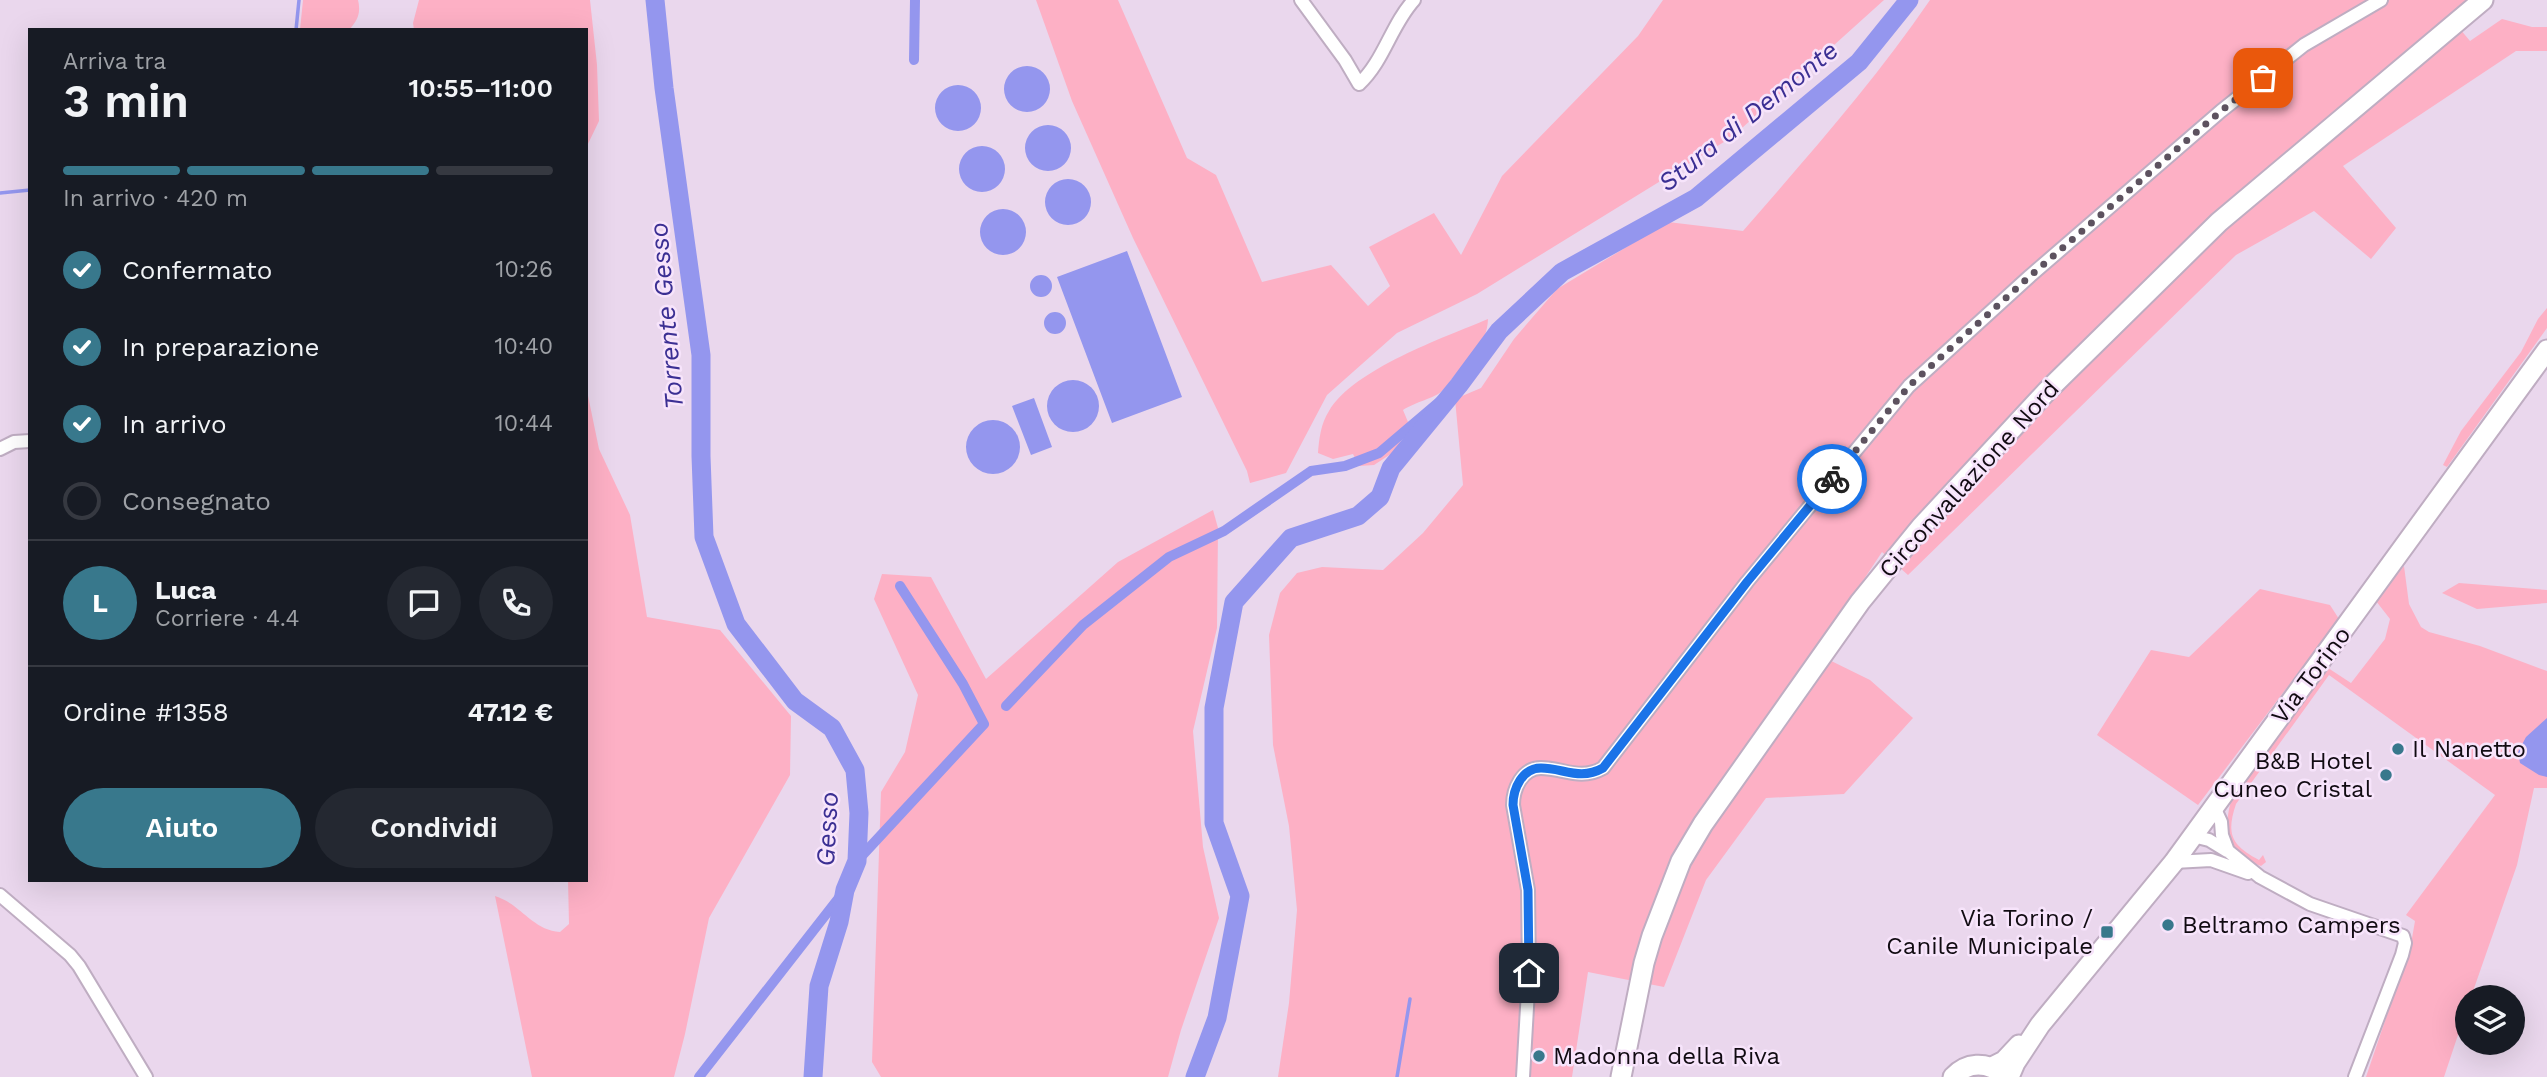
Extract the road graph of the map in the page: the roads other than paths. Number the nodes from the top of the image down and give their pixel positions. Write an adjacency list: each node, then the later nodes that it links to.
1 (1301, 0): 2 (street)
2 (1413, 0)
3 (2381, 0): 17 (street)
4 (2483, 0): 18 (main road, Circonvallazione Nord)
5 (2547, 350): 8 (main road, Via Torino)
6 (28, 441): 7 (street)
7 (0, 449)
8 (2214, 807): 9 (main road, Via Torino); 10 (street)
9 (2193, 835): 10 (street); 11 (street); 12 (main road, Via Torino)
10 (2228, 852): 13 (street)
11 (2211, 860): 12 (street); 13 (street)
12 (2174, 862): 15 (main road, Via Torino)
13 (2260, 877): 20 (street)
14 (0, 895): 16 (street)
15 (2002, 1074): 19 (main road)
16 (146, 1077)
17 (1523, 1077)
18 (1621, 1077)
19 (1952, 1077)
20 (2355, 1077)

